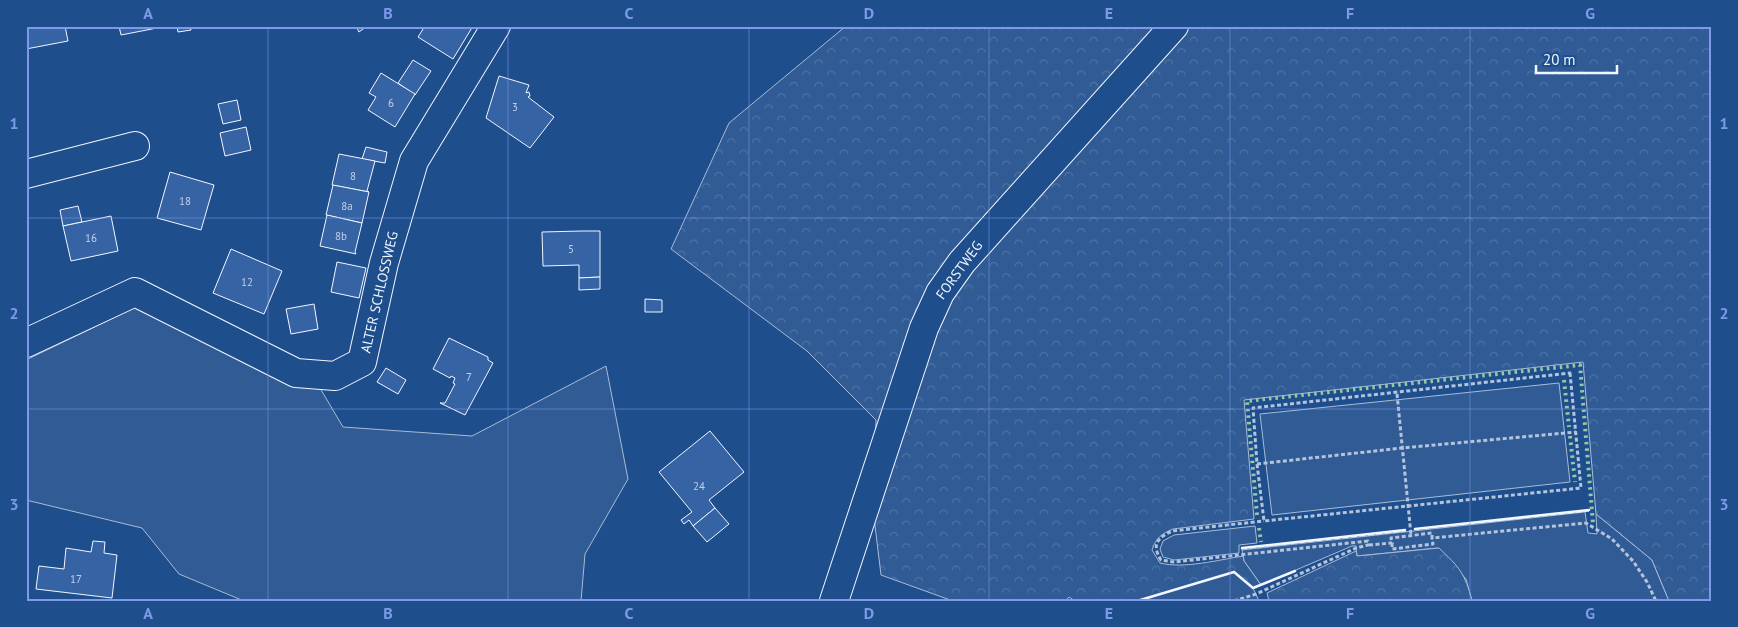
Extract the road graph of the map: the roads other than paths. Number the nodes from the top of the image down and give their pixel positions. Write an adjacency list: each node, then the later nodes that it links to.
1 (496, 26): 5 (street, ALTER SCHLOSSWEG)
2 (1174, 26): 6 (street, FORSTWEG)
3 (135, 146): 4 (street)
4 (26, 174)
5 (26, 343)
6 (834, 601)

